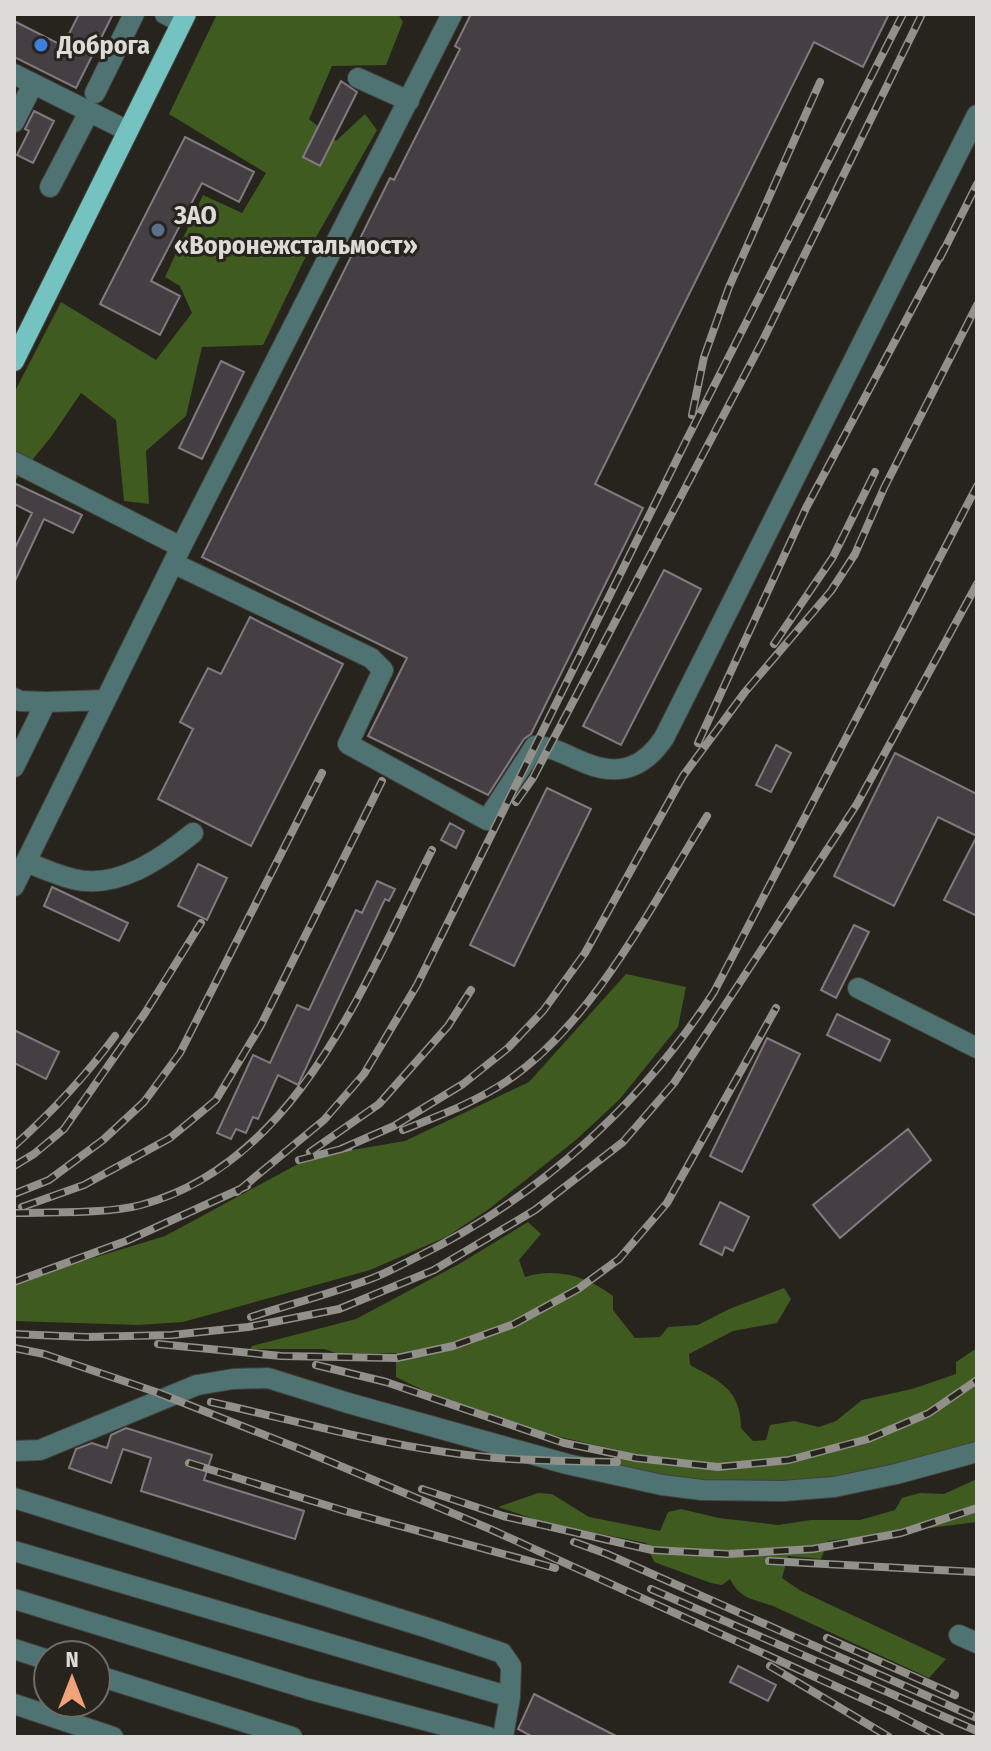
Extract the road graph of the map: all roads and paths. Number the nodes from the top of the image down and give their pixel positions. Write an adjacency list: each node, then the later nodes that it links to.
1 (134, 14): 8 (lane)
2 (452, 14): 7 (lane)
3 (177, 17): 11 (main road)
4 (14, 74): 6 (lane)
5 (358, 78): 7 (lane)
6 (33, 84): 8 (lane); 10 (lane)
7 (409, 101): 15 (lane)
8 (92, 102): 11 (lane); 12 (lane)
9 (977, 115): 15 (lane)
10 (14, 122)
11 (128, 131): 13 (main road)
12 (50, 187)
13 (14, 361)
14 (14, 462): 15 (lane)
15 (177, 555): 17 (lane)
16 (14, 698): 18 (lane)
17 (105, 700): 18 (lane); 21 (lane)
18 (46, 702): 19 (lane)
19 (14, 767)
20 (193, 833): 21 (lane)
21 (19, 870)
22 (858, 988): 23 (lane)
23 (977, 1048)
24 (14, 1451): 25 (lane)
25 (977, 1452)
26 (14, 1498): 30 (lane)
27 (14, 1551): 30 (lane)
28 (14, 1599): 34 (lane)
29 (112, 1680): 33 (lane)
30 (510, 1697): 35 (lane)
31 (14, 1704): 32 (lane)
32 (113, 1737)
33 (292, 1737)
34 (488, 1737)
35 (503, 1737)

